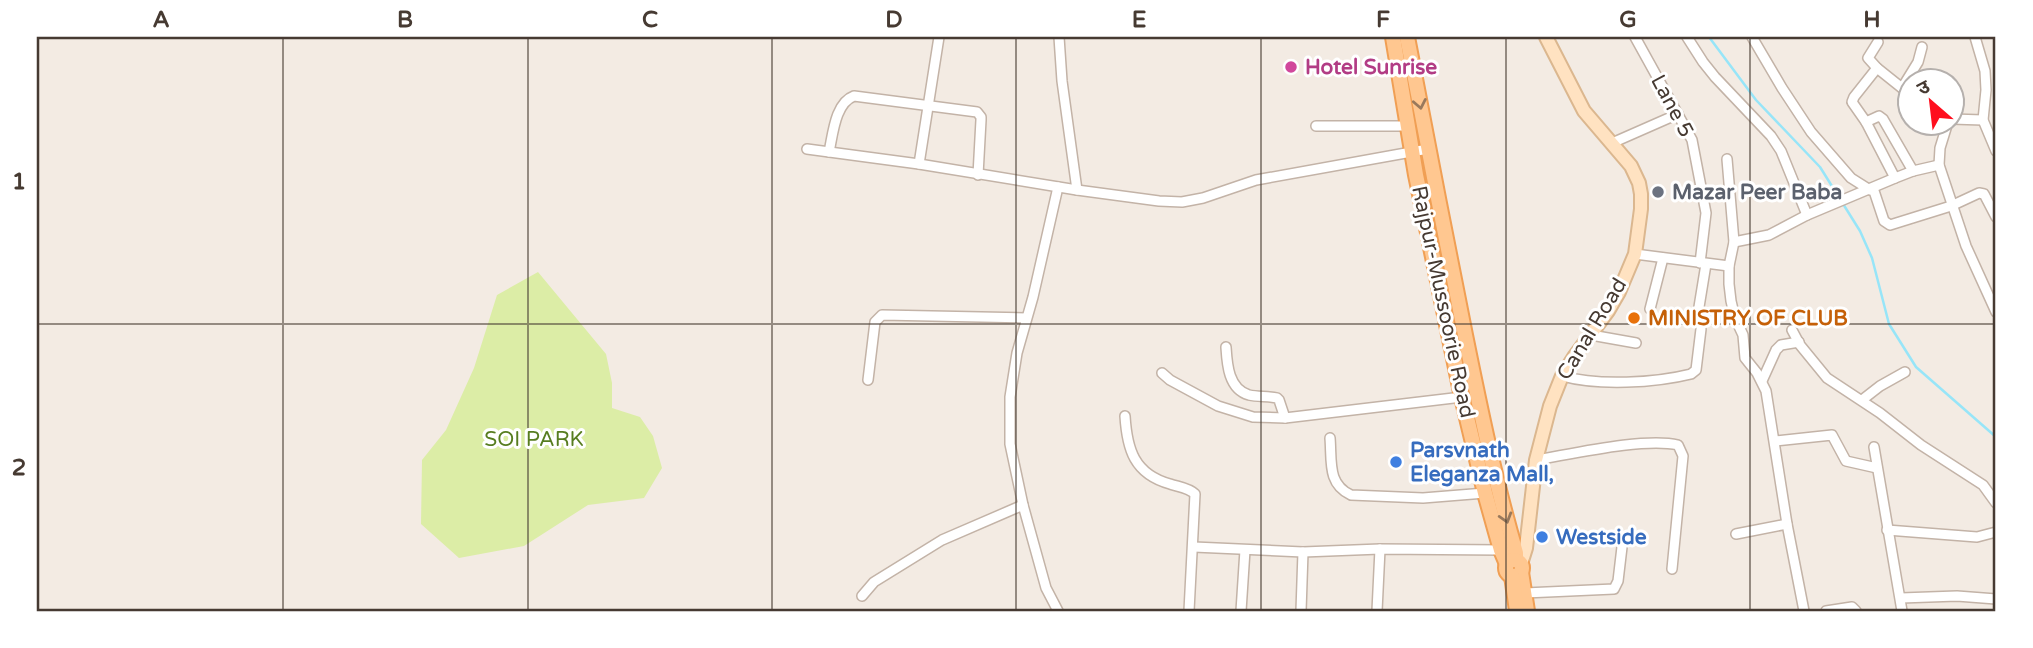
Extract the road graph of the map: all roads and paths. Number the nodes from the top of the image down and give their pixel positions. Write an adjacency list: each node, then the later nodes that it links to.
1 (939, 37): 15 (street)
2 (1059, 37): 36 (street)
3 (1393, 37): 20 (main road, Rajpur-Mussoorie Road)
4 (1407, 37): 25 (main road, Rajpur-Mussoorie Road, one-way to 25)
5 (1546, 37): 23 (street, Canal Road)
6 (1635, 37): 16 (street, Lane 5)
7 (1687, 37): 39 (street)
8 (1752, 37): 37 (street)
9 (1975, 37): 18 (street)
10 (1878, 42): 13 (street)
11 (1922, 47): 12 (street)
12 (1917, 66)
13 (1877, 68): 14 (street); 19 (street)
14 (1896, 83)
15 (927, 107): 27 (street); 30 (street); 33 (street)
16 (1678, 114): 23 (street); 44 (street, Lane 5)
17 (1966, 119): 18 (street)
18 (1983, 120): 26 (street)
19 (1866, 122): 32 (street); 34 (street)
20 (1408, 124): 21 (street); 28 (main road, Rajpur-Mussoorie Road)
21 (1316, 126)
22 (1944, 136): 31 (street)
23 (1612, 143): 42 (street, Canal Road)
24 (807, 149): 27 (street)
25 (1428, 149): 28 (street); 83 (main road, Rajpur-Mussoorie Road, one-way to 83)
26 (1996, 151)
27 (829, 152): 30 (street)
28 (1412, 152): 36 (street); 61 (main road, Rajpur-Mussoorie Road)
29 (1727, 159): 41 (street)
30 (919, 163): 33 (street)
31 (1939, 165): 32 (street); 38 (street)
32 (1913, 171): 34 (street)
33 (978, 175): 35 (street)
34 (1895, 178): 37 (street)
35 (1058, 187): 36 (street); 49 (street)
36 (1077, 190)
37 (1869, 190): 38 (street); 39 (street)
38 (1951, 206): 40 (street); 47 (street)
39 (1807, 215): 41 (street)
40 (1996, 217)
41 (1734, 242): 45 (street)
42 (1635, 254): 43 (street); 52 (street, Canal Road)
43 (1663, 258): 44 (street); 46 (street)
44 (1703, 264): 45 (street); 48 (street, Lane 5)
45 (1729, 266): 60 (street)
46 (1650, 309)
47 (1996, 312)
48 (1698, 313)
49 (1026, 318): 59 (street); 72 (street)
50 (1701, 329): 58 (street)
51 (1792, 330): 54 (street)
52 (1591, 335): 53 (street); 58 (street, Canal Road)
53 (1636, 342)
54 (1798, 342): 60 (street); 62 (street)
55 (1226, 346): 64 (street)
56 (1905, 372): 62 (street)
57 (1162, 373): 64 (street)
58 (1562, 376): 68 (street, Canal Road)
59 (868, 380)
60 (1762, 382): 66 (street)
61 (1462, 397): 64 (street); 70 (main road, Rajpur-Mussoorie Road)
62 (1862, 400): 71 (street)
63 (1125, 416): 77 (street)
64 (1285, 418)
65 (1330, 438): 70 (street)
66 (1774, 441): 69 (street); 73 (street)
67 (1874, 447): 69 (street)
68 (1536, 460): 83 (street, Canal Road); 84 (street)
69 (1877, 468): 74 (street)
70 (1485, 493): 81 (main road, Rajpur-Mussoorie Road)
71 (1996, 503)
72 (1023, 505): 86 (street); 89 (street)
73 (1787, 524): 76 (street); 96 (street)
74 (1887, 530): 75 (street); 87 (street)
75 (1996, 532)
76 (1736, 534)
77 (1194, 547): 79 (street); 90 (street)
78 (1622, 547): 85 (street)
79 (1245, 550): 82 (street); 91 (street)
80 (1380, 550): 81 (street); 82 (street); 93 (street)
81 (1501, 550): 83 (main road, Rajpur-Mussoorie Road)
82 (1303, 552): 92 (street)
83 (1515, 567): 85 (main road, Rajpur-Mussoorie Road); 94 (main road, Rajpur-Mussoorie Road)
84 (1672, 569)
85 (1525, 593): 95 (main road, Rajpur-Mussoorie Road)
86 (862, 596)
87 (1901, 598): 88 (street); 99 (street)
88 (1996, 599)
89 (1058, 611)
90 (1189, 611)
91 (1241, 611)
92 (1301, 611)
93 (1377, 611)
94 (1517, 611)
95 (1527, 611)
96 (1804, 611)
97 (1826, 611): 98 (street)
98 (1856, 611)
99 (1902, 611)

